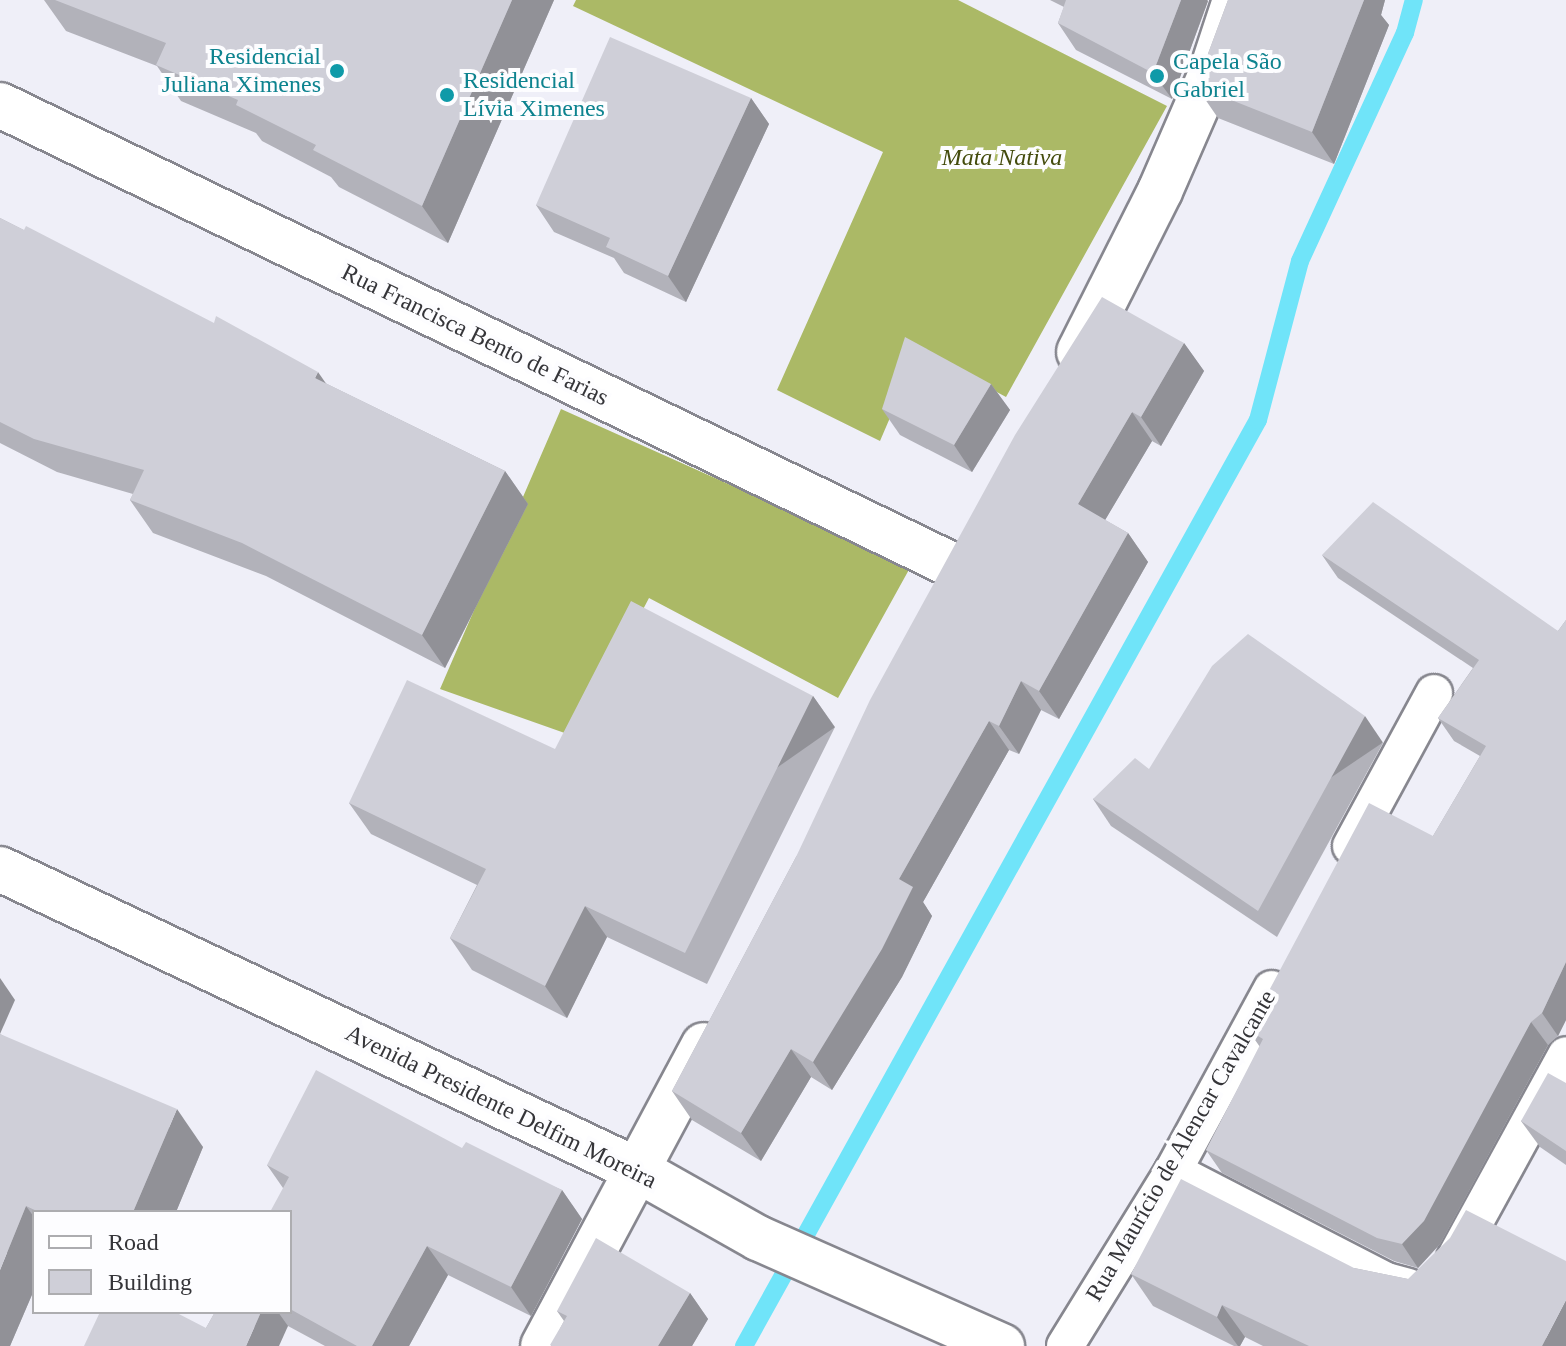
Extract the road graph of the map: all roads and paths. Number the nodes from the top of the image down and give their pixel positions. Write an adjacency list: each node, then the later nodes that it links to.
1 (1235, 0): 3 (street)
2 (0, 105): 5 (street, Rua Francisca Bento de Farias)
3 (1055, 388)
4 (971, 526): 5 (street)
5 (950, 564): 6 (street)
6 (927, 606)
7 (1434, 693): 9 (lane)
8 (0, 869): 13 (street, Avenida Presidente Delfim Moreira)
9 (1337, 870)
10 (1292, 952): 14 (lane, Rua Maurício de Alencar Cavalcante)
11 (720, 1015): 13 (street)
12 (1566, 1055): 14 (lane)
13 (639, 1171): 15 (street); 16 (street, Avenida Presidente Delfim Moreira)
14 (1173, 1171): 17 (lane, Rua Maurício de Alencar Cavalcante)
15 (543, 1346)
16 (1002, 1346)
17 (1065, 1346)

